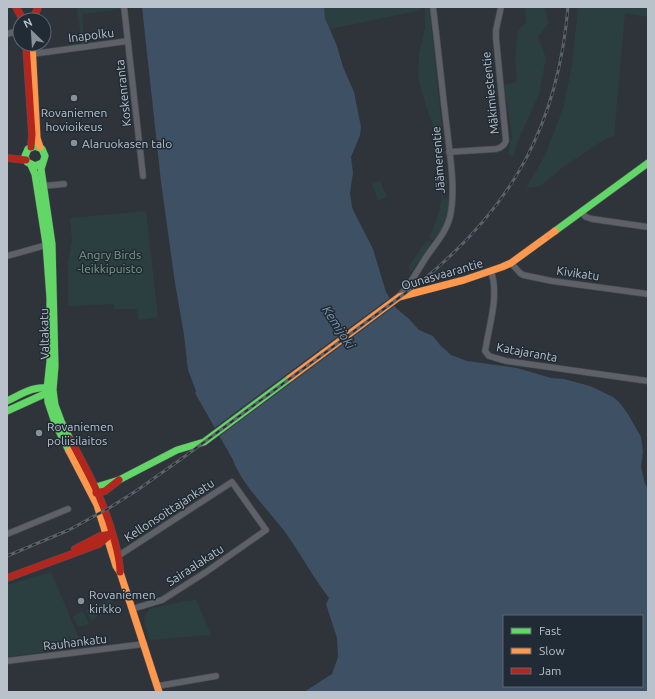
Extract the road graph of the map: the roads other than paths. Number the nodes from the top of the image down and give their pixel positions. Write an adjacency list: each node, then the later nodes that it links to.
1 (124, 7): 4 (street, Koskenranta)
2 (433, 7): 8 (street, Jäämerentie)
3 (501, 7): 8 (street, Mäkimiestentie)
4 (128, 41): 6 (street, Inapolku); 13 (street, Koskenranta)
5 (27, 52): 9 (street, Valtakatu)
6 (32, 54): 7 (street)
7 (40, 147): 9 (street); 11 (street)
8 (449, 152): 22 (street, Jäämerentie)
9 (28, 156): 10 (street); 11 (street); 18 (street, Valtakatu)
10 (9, 158)
11 (42, 163): 15 (street, Valtakatu)
12 (648, 163): 16 (street, Ounasvaarantie)
13 (143, 176)
14 (64, 184): 15 (street)
15 (43, 186): 18 (street, Valtakatu)
16 (581, 212): 17 (street); 20 (street, Ounasvaarantie)
17 (648, 227)
18 (49, 244): 19 (street); 27 (street, Valtakatu)
19 (7, 256)
20 (511, 263): 21 (street, Ounasvaarantie); 24 (street, Kivikatu)
21 (491, 271): 23 (street, Ounasvaarantie); 26 (street, Katajaranta)
22 (410, 282): 23 (street); 25 (street, Jäämerentie)
23 (420, 291): 25 (street, Ounasvaarantie)
24 (648, 294)
25 (399, 297): 30 (street, Ounasvaarantie)
26 (648, 381)
27 (49, 390): 28 (street); 29 (street); 30 (street, Valtakatu)
28 (7, 401)
29 (8, 410)
30 (96, 491): 34 (street, Valtakatu)
31 (68, 509): 33 (street)
32 (266, 530): 35 (street, Kellonsoittajankatu); 38 (street, Sairaalakatu)
33 (7, 534)
34 (108, 536): 35 (street); 36 (street); 37 (street)
35 (118, 556): 36 (street)
36 (120, 572): 38 (street)
37 (7, 578)
38 (132, 609): 39 (street)
39 (144, 644): 40 (street, Rauhankatu); 42 (street)
40 (7, 661)
41 (216, 676): 42 (street)
42 (158, 689)

